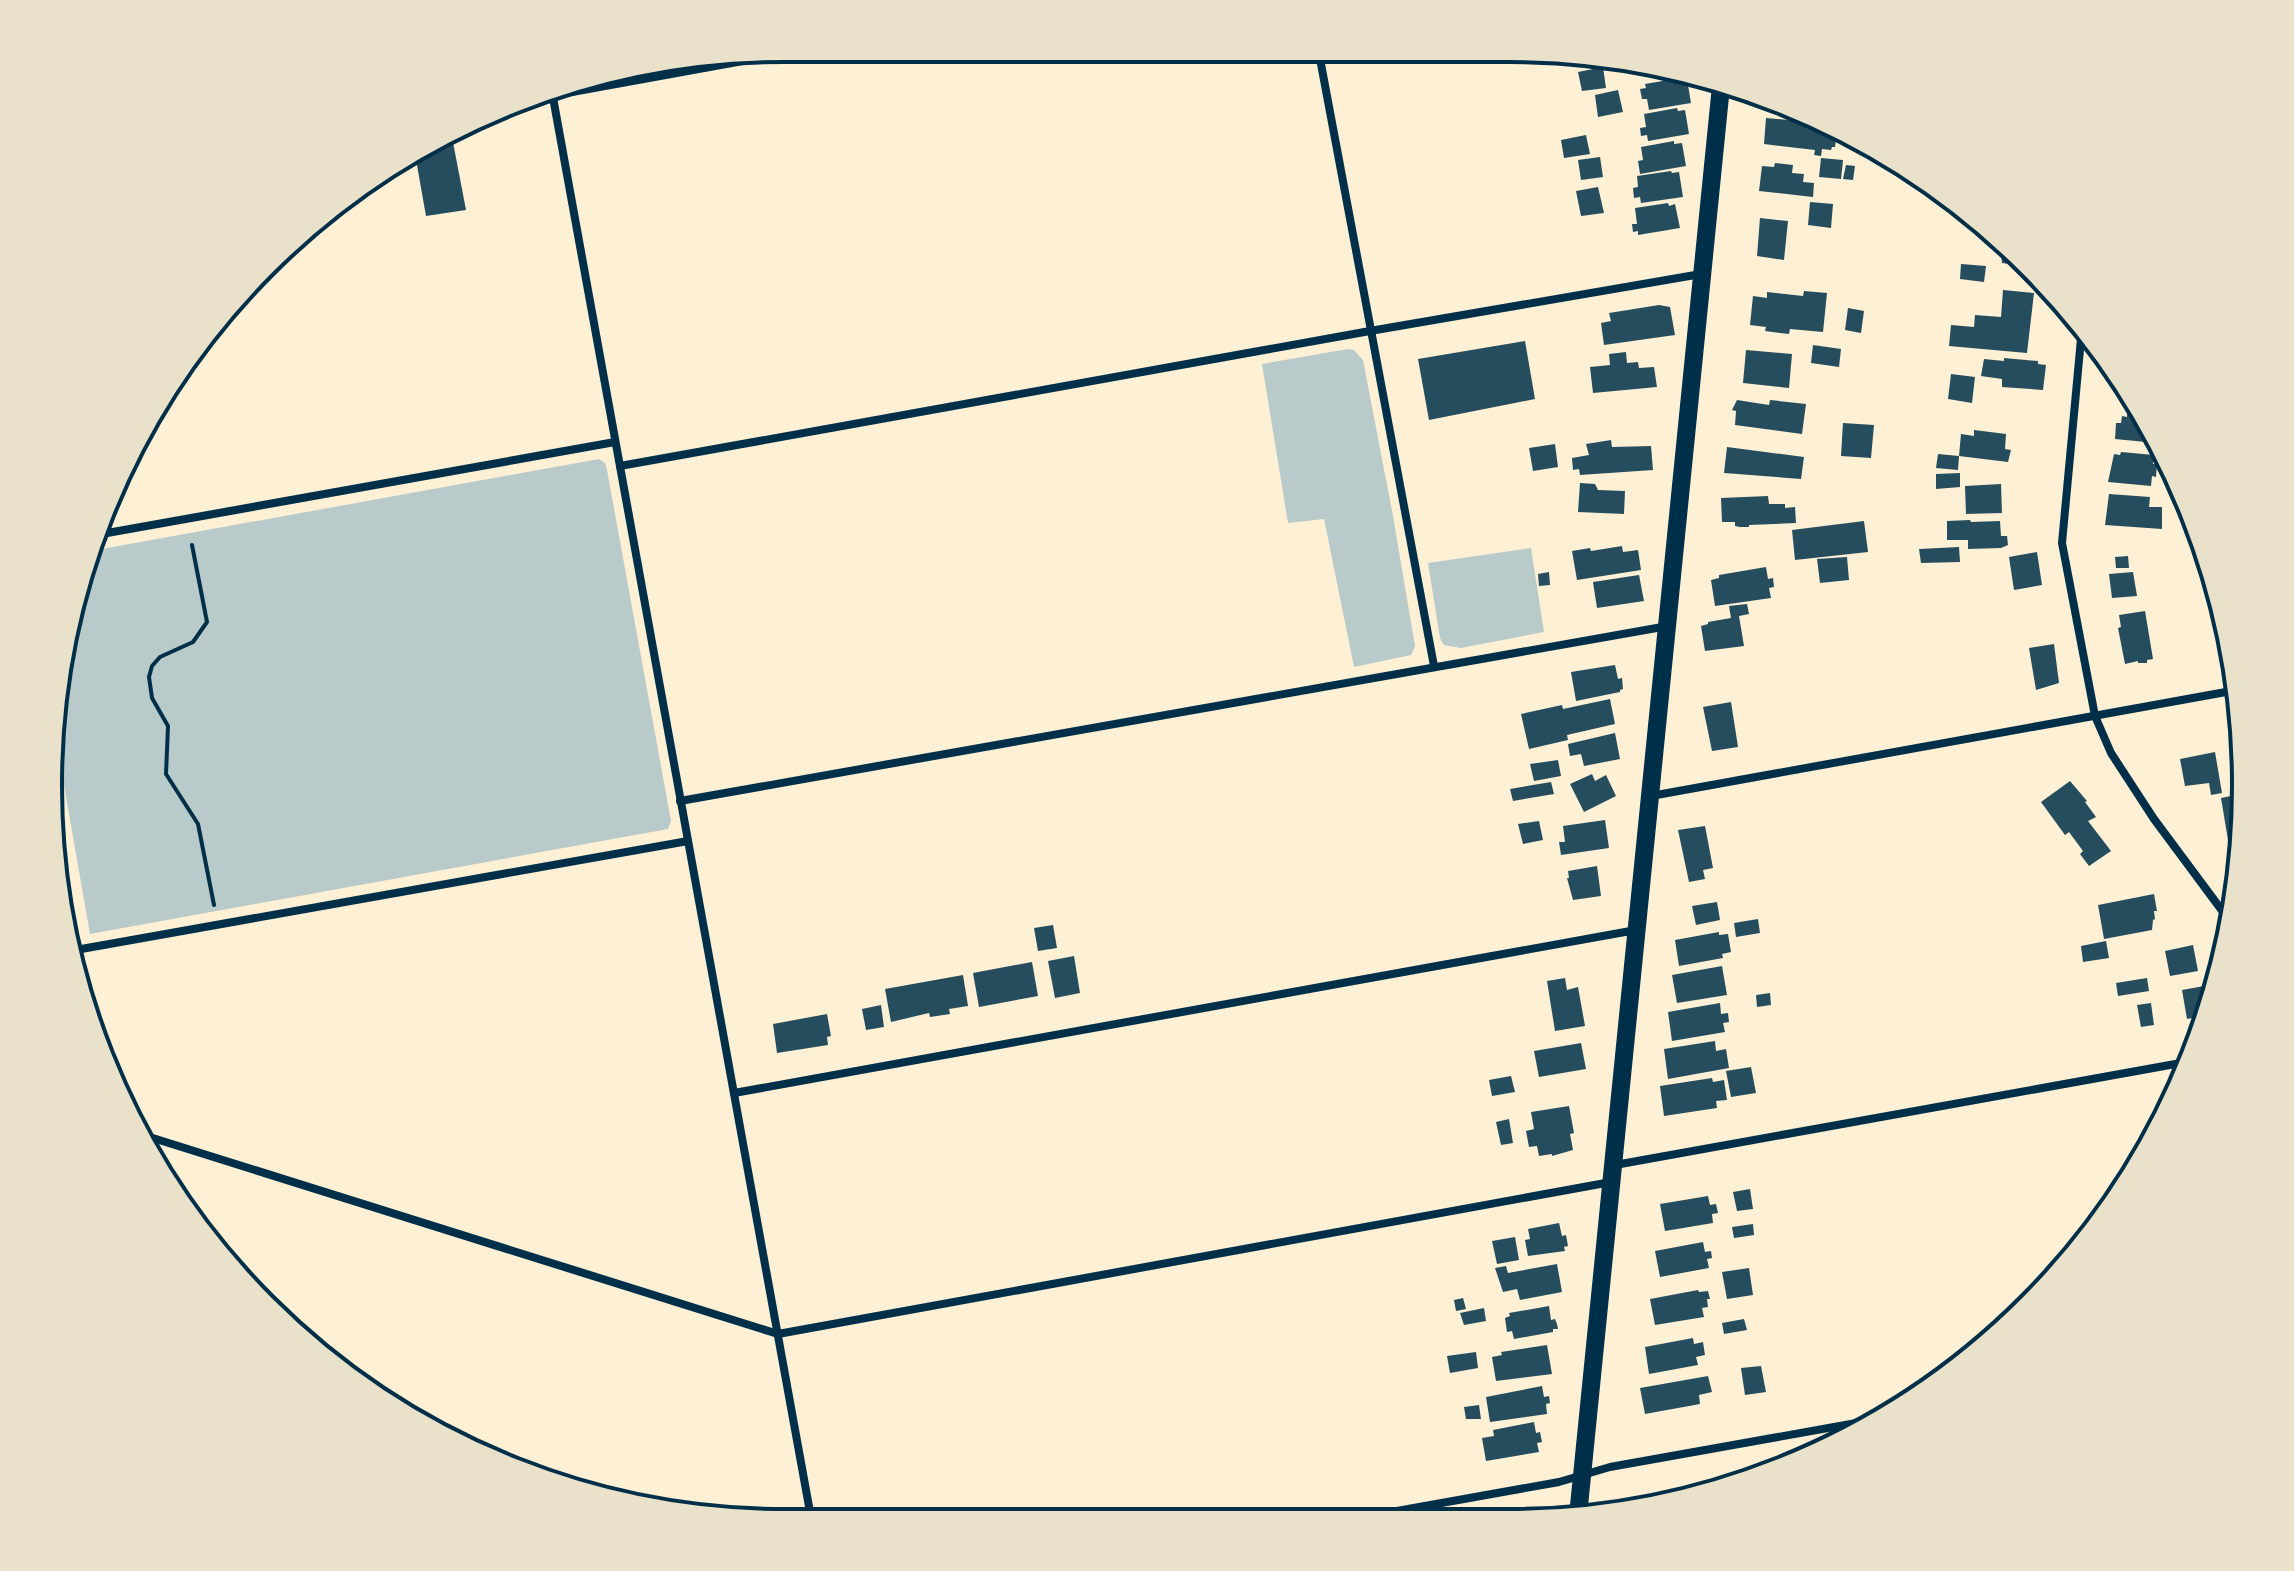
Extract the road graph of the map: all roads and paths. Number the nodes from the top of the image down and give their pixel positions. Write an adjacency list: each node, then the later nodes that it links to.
1 (1321, 62): 7 (street)
2 (709, 66): 3 (street)
3 (615, 83)
4 (1720, 94): 6 (main road)
5 (553, 100): 9 (street)
6 (1701, 274): 7 (street); 13 (main road)
7 (1370, 331): 10 (street); 14 (street)
8 (2081, 343): 16 (street)
9 (615, 442): 10 (street); 11 (street)
10 (620, 466): 18 (street)
11 (108, 533)
12 (192, 545): 20 (path)
13 (1669, 626): 14 (street); 17 (main road)
14 (1434, 666): 18 (street)
15 (2226, 692): 16 (street)
16 (2095, 716): 17 (street); 21 (street)
17 (1650, 797): 22 (main road)
18 (680, 801): 19 (street)
19 (688, 841): 23 (street); 25 (street)
20 (214, 905)
21 (2221, 909)
22 (1636, 930): 25 (street); 27 (main road)
23 (81, 949)
24 (2176, 1064): 27 (street)
25 (734, 1093): 28 (street)
26 (155, 1139): 28 (street)
27 (1613, 1174): 28 (street); 30 (main road)
28 (778, 1334): 32 (street)
29 (1845, 1425): 30 (street)
30 (1583, 1475): 31 (main road); 33 (street)
31 (1579, 1505)
32 (809, 1509)
33 (1404, 1509)

